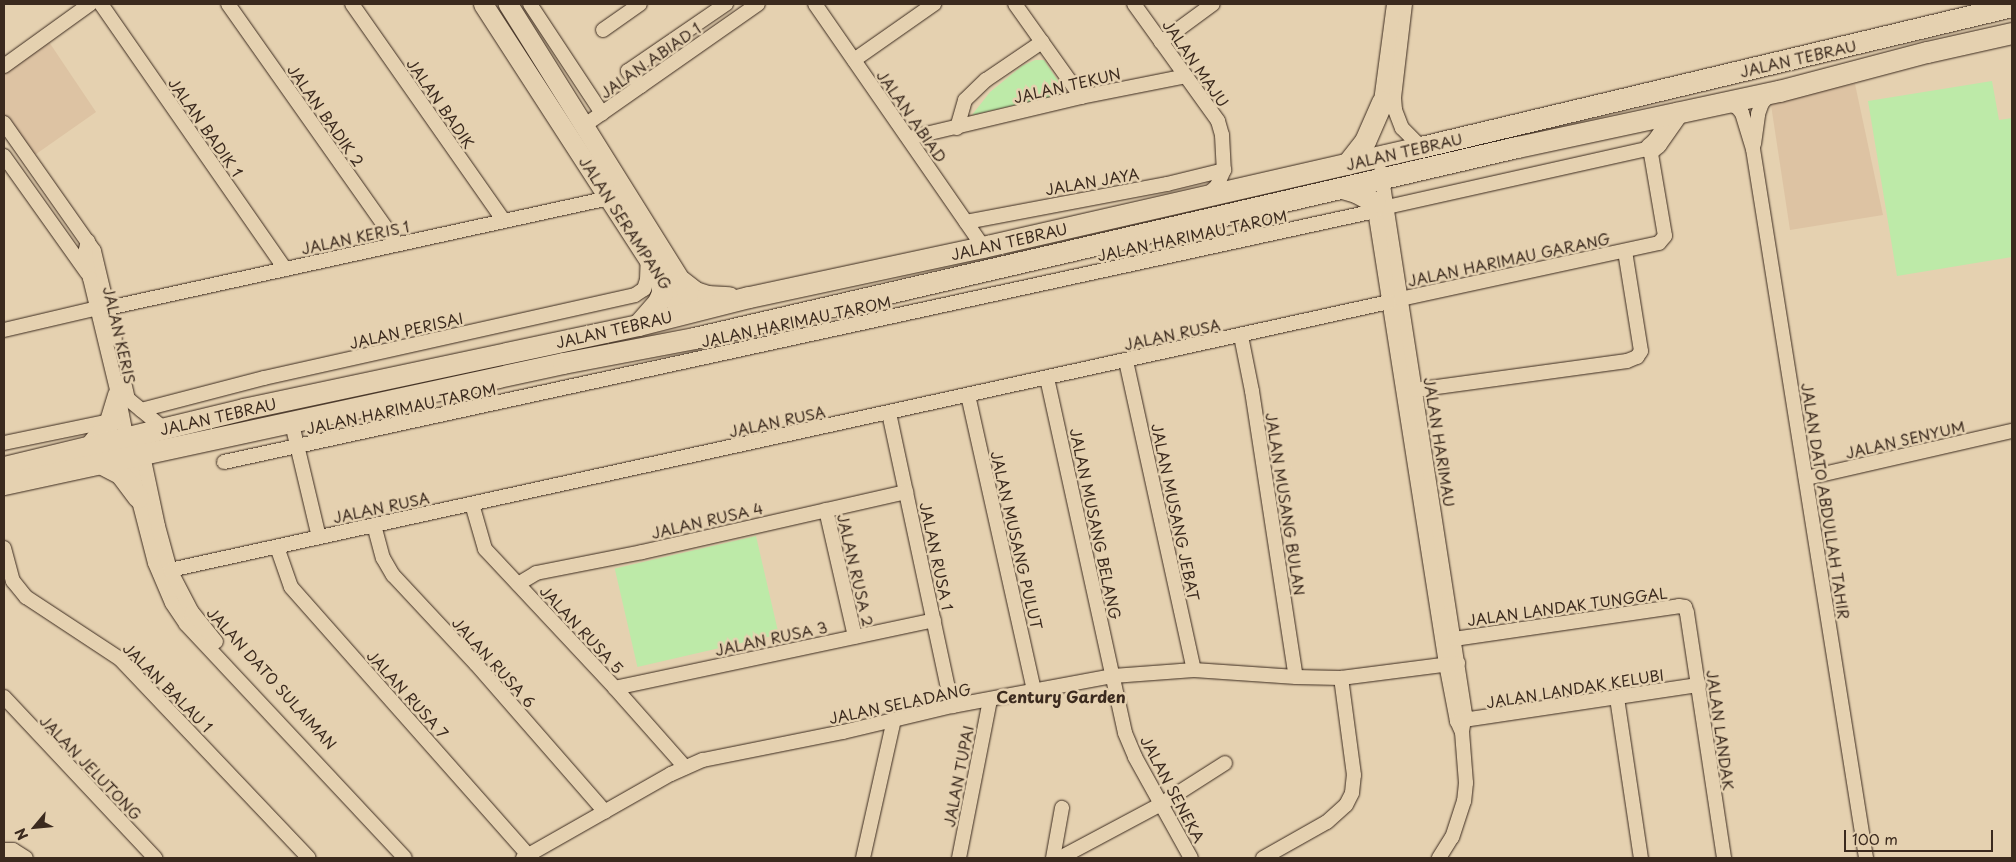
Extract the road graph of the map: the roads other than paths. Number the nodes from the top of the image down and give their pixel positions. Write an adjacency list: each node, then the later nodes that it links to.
1 (90, 4): 24 (street)
2 (101, 4): 57 (street, JALAN BADIK 1)
3 (228, 4): 53 (street, JALAN BADIK 2)
4 (352, 4): 49 (street, JALAN BADIK)
5 (483, 4): 46 (main road, JALAN SERAMPANG)
6 (508, 4): 34 (main road, JALAN SERAMPANG)
7 (530, 4): 31 (street)
8 (640, 4): 19 (street)
9 (726, 4): 26 (street, JALAN ABIAD 1)
10 (758, 4): 26 (street, JALAN ABIAD 1)
11 (814, 4): 23 (street, JALAN ABIAD)
12 (934, 4): 23 (street)
13 (1015, 4): 21 (street)
14 (1134, 4): 22 (street, JALAN MAJU)
15 (1213, 4): 22 (street)
16 (1394, 4): 29 (street)
17 (1405, 4): 37 (street)
18 (2012, 6): 37 (highway, JALAN TEBRAU)
19 (603, 30)
20 (2012, 33): 27 (highway, JALAN TEBRAU)
21 (1042, 42): 28 (street); 35 (street, JALAN TEKUN)
22 (1161, 42): 25 (street, JALAN MAJU)
23 (854, 60): 36 (street, JALAN ABIAD)
24 (4, 66)
25 (1186, 76): 28 (street, JALAN TEKUN); 42 (street, JALAN MAJU)
26 (641, 86): 31 (street, JALAN ABIAD 1)
27 (1779, 91): 30 (highway, JALAN TEBRAU); 39 (street, JALAN DATO ABDULLAH TAHIR)
28 (1081, 97): 35 (street, JALAN TEKUN)
29 (1382, 102): 41 (highway)
30 (1726, 102): 32 (highway, JALAN TEBRAU); 39 (street, JALAN DATO ABDULLAH TAHIR)
31 (602, 113): 34 (street, JALAN ABIAD 1)
32 (1677, 113): 38 (highway); 43 (highway, JALAN TEBRAU)
33 (4, 123): 52 (street, JALAN KERIS)
34 (585, 124): 60 (main road, JALAN SERAMPANG)
35 (956, 128): 36 (street, JALAN TEKUN)
36 (909, 138): 50 (street, JALAN ABIAD)
37 (1421, 147): 41 (highway, JALAN TEBRAU)
38 (1650, 148): 48 (street, JALAN HARIMAU TAROM); 55 (street, JALAN HARIMAU GARANG)
39 (1753, 150): 91 (street, JALAN DATO ABDULLAH TAHIR)
40 (4, 156): 59 (street)
41 (1364, 160): 43 (street, JALAN HARIMAU); 45 (highway, JALAN TEBRAU)
42 (1224, 170): 45 (street); 50 (street, JALAN JAYA)
43 (1376, 180): 44 (highway, JALAN TEBRAU); 48 (street, JALAN HARIMAU)
44 (1342, 188): 47 (highway, JALAN TEBRAU); 48 (highway)
45 (1204, 197): 54 (highway, JALAN TEBRAU)
46 (609, 198): 49 (street, JALAN KERIS 1); 56 (main road, JALAN SERAMPANG)
47 (1261, 206): 51 (street); 64 (highway, JALAN TEBRAU)
48 (1379, 207): 51 (street, JALAN HARIMAU TAROM); 62 (street, JALAN HARIMAU)
49 (504, 221): 53 (street, JALAN KERIS 1)
50 (966, 222): 54 (street, JALAN ABIAD)
51 (1252, 238): 80 (street, JALAN HARIMAU TAROM)
52 (88, 241): 59 (street, JALAN KERIS); 63 (street, JALAN KERIS)
53 (397, 244): 57 (street, JALAN KERIS 1)
54 (983, 247): 61 (highway, JALAN TEBRAU)
55 (1625, 251): 62 (street, JALAN HARIMAU GARANG); 73 (street)
56 (648, 256): 58 (main road, JALAN SERAMPANG); 77 (street, JALAN PERISAI)
57 (285, 269): 63 (street, JALAN KERIS 1)
58 (661, 277): 65 (main road, JALAN SERAMPANG); 67 (highway)
59 (90, 278): 63 (street, JALAN KERIS)
60 (681, 281): 61 (highway); 65 (main road, JALAN SERAMPANG)
61 (750, 297): 65 (highway, JALAN TEBRAU)
62 (1395, 300): 69 (street, JALAN RUSA); 73 (street, JALAN HARIMAU); 107 (street, JALAN HARIMAU)
63 (103, 308): 68 (street, JALAN KERIS 1); 74 (street, JALAN KERIS); 77 (street, JALAN KERIS)
64 (818, 308): 65 (highway); 71 (highway, JALAN TEBRAU)
65 (689, 312): 67 (highway, JALAN TEBRAU); 71 (highway)
66 (4, 316): 68 (street)
67 (638, 325): 82 (highway, JALAN TEBRAU)
68 (8, 329)
69 (1241, 336): 70 (street, JALAN RUSA); 110 (street, JALAN MUSANG BULAN)
70 (1126, 361): 72 (street, JALAN RUSA); 108 (street, JALAN MUSANG JEBAT)
71 (563, 363): 76 (highway, JALAN TEBRAU)
72 (1047, 378): 75 (street, JALAN RUSA); 109 (street, JALAN MUSANG BELANG)
73 (1415, 390): 106 (street, JALAN HARIMAU)
74 (118, 394): 79 (highway); 86 (street, JALAN KERIS)
75 (968, 395): 78 (street, JALAN RUSA); 114 (street, JALAN MUSANG PULUT)
76 (393, 401): 80 (street); 81 (highway, JALAN TEBRAU)
77 (141, 410): 82 (street, JALAN KERIS)
78 (889, 413): 93 (street, JALAN RUSA 1); 95 (street, JALAN RUSA)
79 (110, 421): 84 (street); 85 (highway)
80 (410, 422): 87 (street, JALAN HARIMAU TAROM)
81 (292, 424): 86 (highway, JALAN TEBRAU); 87 (street)
82 (163, 428): 86 (highway, JALAN TEBRAU)
83 (2012, 432): 91 (street, JALAN SENYUM)
84 (4, 443)
85 (90, 446): 86 (highway, JALAN TEBRAU); 90 (highway, JALAN TEBRAU)
86 (135, 446): 89 (highway, JALAN TEBRAU); 94 (street, JALAN DATO SULAIMAN); 101 (street, JALAN DATO SULAIMAN)
87 (298, 447): 88 (street, JALAN HARIMAU TAROM); 98 (street)
88 (224, 462)
89 (102, 464): 92 (highway, JALAN TEBRAU); 94 (highway)
90 (4, 467)
91 (1806, 478): 144 (street, JALAN DATO ABDULLAH TAHIR)
92 (4, 484)
93 (906, 492): 96 (street, JALAN RUSA 4); 104 (street, JALAN RUSA 1)
94 (138, 497): 133 (street, JALAN DATO SULAIMAN)
95 (472, 504): 97 (street, JALAN RUSA); 102 (street, JALAN RUSA 5)
96 (826, 510): 102 (street, JALAN RUSA 4); 105 (street, JALAN RUSA 2)
97 (374, 525): 98 (street, JALAN RUSA); 127 (street, JALAN RUSA 6)
98 (319, 537): 99 (street, JALAN RUSA)
99 (277, 546): 101 (street, JALAN RUSA); 129 (street, JALAN RUSA 7)
100 (4, 548): 132 (street, JALAN BALAU 1)
101 (170, 570): 134 (street, JALAN DATO SULAIMAN)
102 (518, 584): 113 (street, JALAN RUSA 5)
103 (1685, 607): 106 (street, JALAN LANDAK TUNGGAL); 112 (street, JALAN LANDAK)
104 (934, 620): 105 (street, JALAN RUSA 3); 118 (street, JALAN RUSA 1)
105 (855, 637): 113 (street, JALAN RUSA 3)
106 (1454, 639): 107 (street, JALAN HARIMAU)
107 (1452, 664): 111 (street, JALAN SELADANG); 122 (street, JALAN HARIMAU)
108 (1194, 670): 109 (street, JALAN SELADANG); 110 (street, JALAN SELADANG)
109 (1113, 676): 114 (street, JALAN SELADANG); 125 (street, JALAN SENEKA)
110 (1296, 677): 111 (street, JALAN SELADANG)
111 (1341, 678): 140 (street)
112 (1699, 685): 116 (street, JALAN LANDAK KELUBI); 143 (street, JALAN LANDAK)
113 (615, 688): 124 (street, JALAN RUSA 5)
114 (1034, 691): 117 (street, JALAN SELADANG)
115 (4, 698): 120 (street, JALAN JELUTONG)
116 (1617, 698): 122 (street, JALAN LANDAK KELUBI); 142 (street)
117 (990, 700): 118 (street, JALAN SELADANG); 136 (street, JALAN TUPAI)
118 (952, 706): 121 (street, JALAN SELADANG)
119 (4, 712): 120 (street)
120 (22, 719): 131 (street, JALAN JELUTONG)
121 (894, 719): 124 (street, JALAN SELADANG); 135 (street)
122 (1461, 725): 141 (street, JALAN HARIMAU)
123 (1226, 763): 125 (street)
124 (685, 767): 127 (street, JALAN SELADANG)
125 (1161, 804): 138 (street); 139 (street, JALAN SENEKA)
126 (1062, 808): 137 (street)
127 (605, 812): 129 (street, JALAN SELADANG)
128 (4, 850): 130 (street)
129 (527, 857)
130 (26, 858)
131 (156, 858)
132 (309, 858)
133 (404, 858)
134 (414, 858)
135 (864, 858)
136 (959, 858)
137 (1053, 858)
138 (1060, 858)
139 (1192, 858)
140 (1263, 858)
141 (1439, 858)
142 (1641, 858)
143 (1724, 858)
144 (1866, 858)

